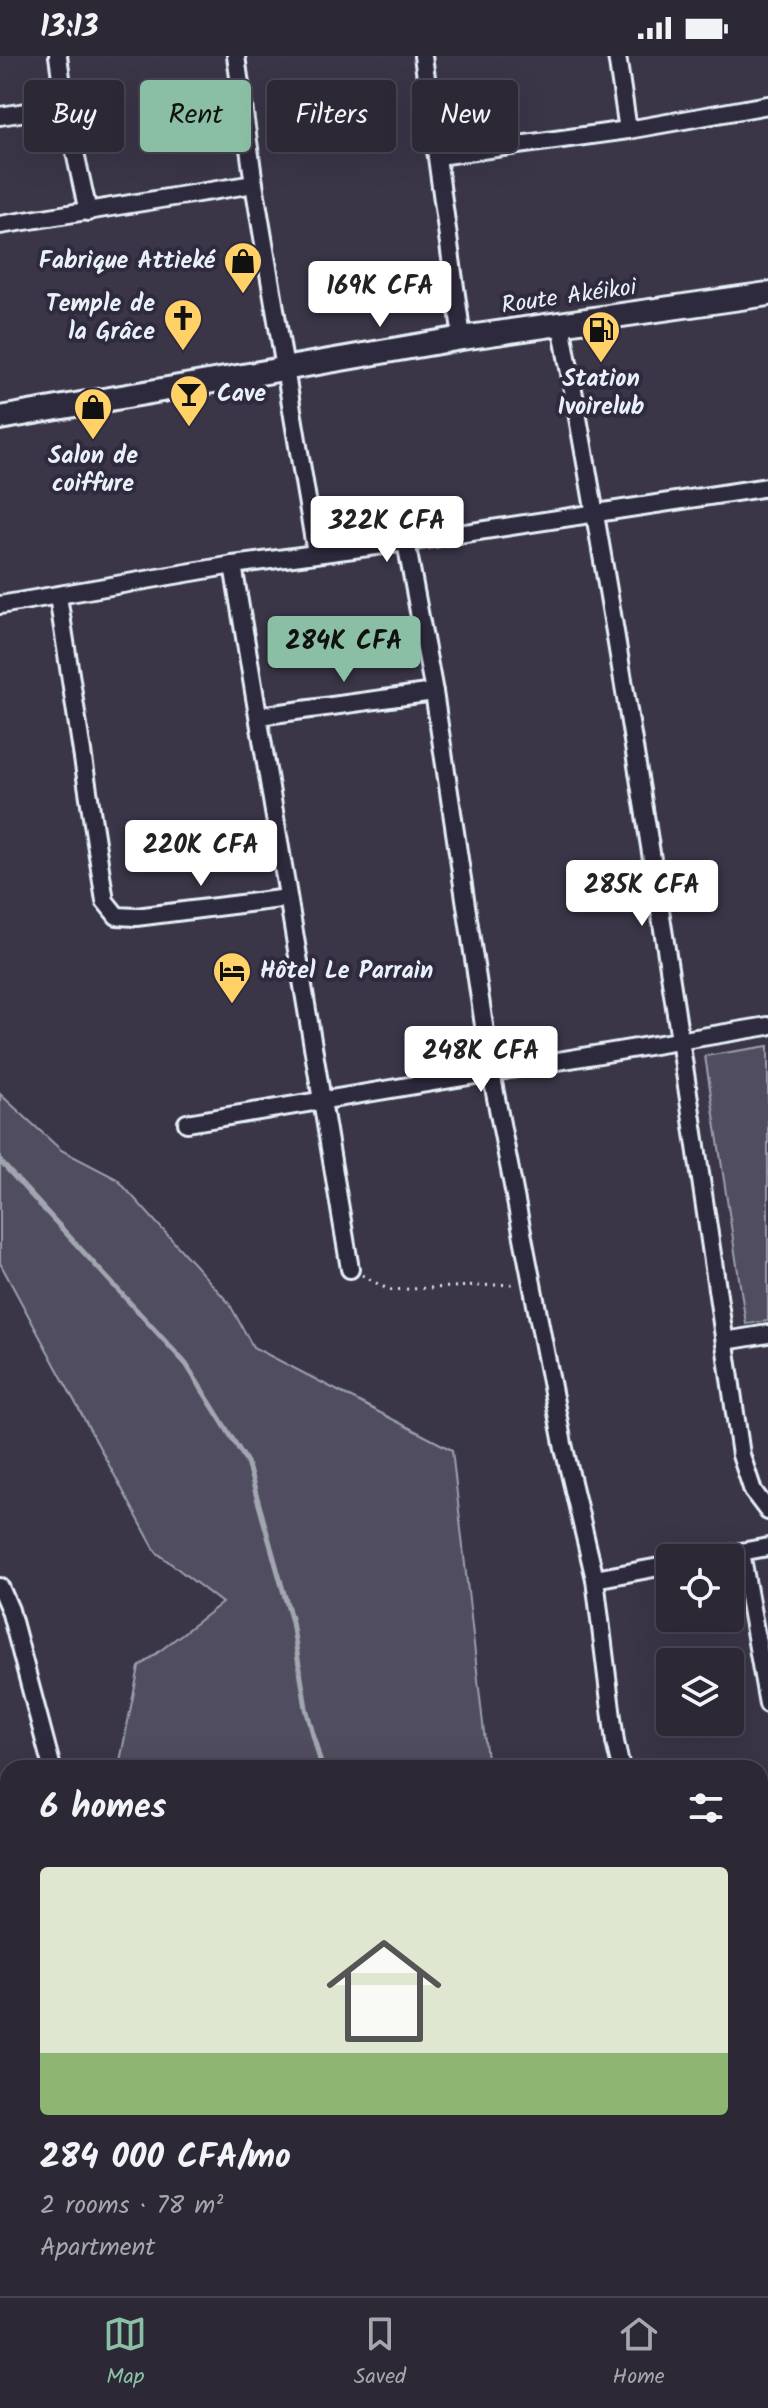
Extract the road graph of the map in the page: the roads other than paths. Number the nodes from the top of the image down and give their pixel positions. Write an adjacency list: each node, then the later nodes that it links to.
1 (58, 56): 5 (street)
2 (236, 56): 12 (street)
3 (423, 56): 11 (street)
4 (617, 56): 9 (street)
5 (61, 80)
6 (768, 105): 9 (street)
7 (24, 112): 8 (street)
8 (0, 116)
9 (628, 130): 11 (street)
10 (75, 152): 13 (street)
11 (438, 156): 17 (street)
12 (254, 184): 13 (street); 18 (street)
13 (88, 212): 14 (street)
14 (0, 225)
15 (768, 294): 16 (street, Route Akéikoi)
16 (561, 324): 17 (street, Route Akéikoi); 21 (street)
17 (462, 338): 18 (street, Route Akéikoi)
18 (284, 369): 19 (street, Route Akéikoi); 23 (street)
19 (0, 418)
20 (768, 487): 21 (street)
21 (596, 514): 22 (street); 31 (street)
22 (406, 542): 23 (street); 27 (street)
23 (316, 553): 24 (street)
24 (233, 565): 25 (street); 28 (street)
25 (58, 596): 26 (street); 29 (street)
26 (0, 605)
27 (434, 692): 28 (street); 32 (street)
28 (259, 716): 29 (street)
29 (288, 898): 33 (street)
30 (768, 1026): 31 (street)
31 (681, 1039): 32 (street); 37 (street)
32 (491, 1072): 33 (street); 44 (street)
33 (323, 1101): 34 (street); 35 (street)
34 (187, 1123)
35 (350, 1269)
36 (768, 1334): 37 (street)
37 (725, 1341): 38 (street)
38 (760, 1490): 39 (street)
39 (768, 1511)
40 (768, 1547): 41 (street)
41 (744, 1551)
42 (656, 1568): 44 (street)
43 (744, 1569): 46 (street)
44 (595, 1579): 48 (street)
45 (0, 1587): 47 (street)
46 (768, 1704)
47 (50, 1760)
48 (619, 1760)

